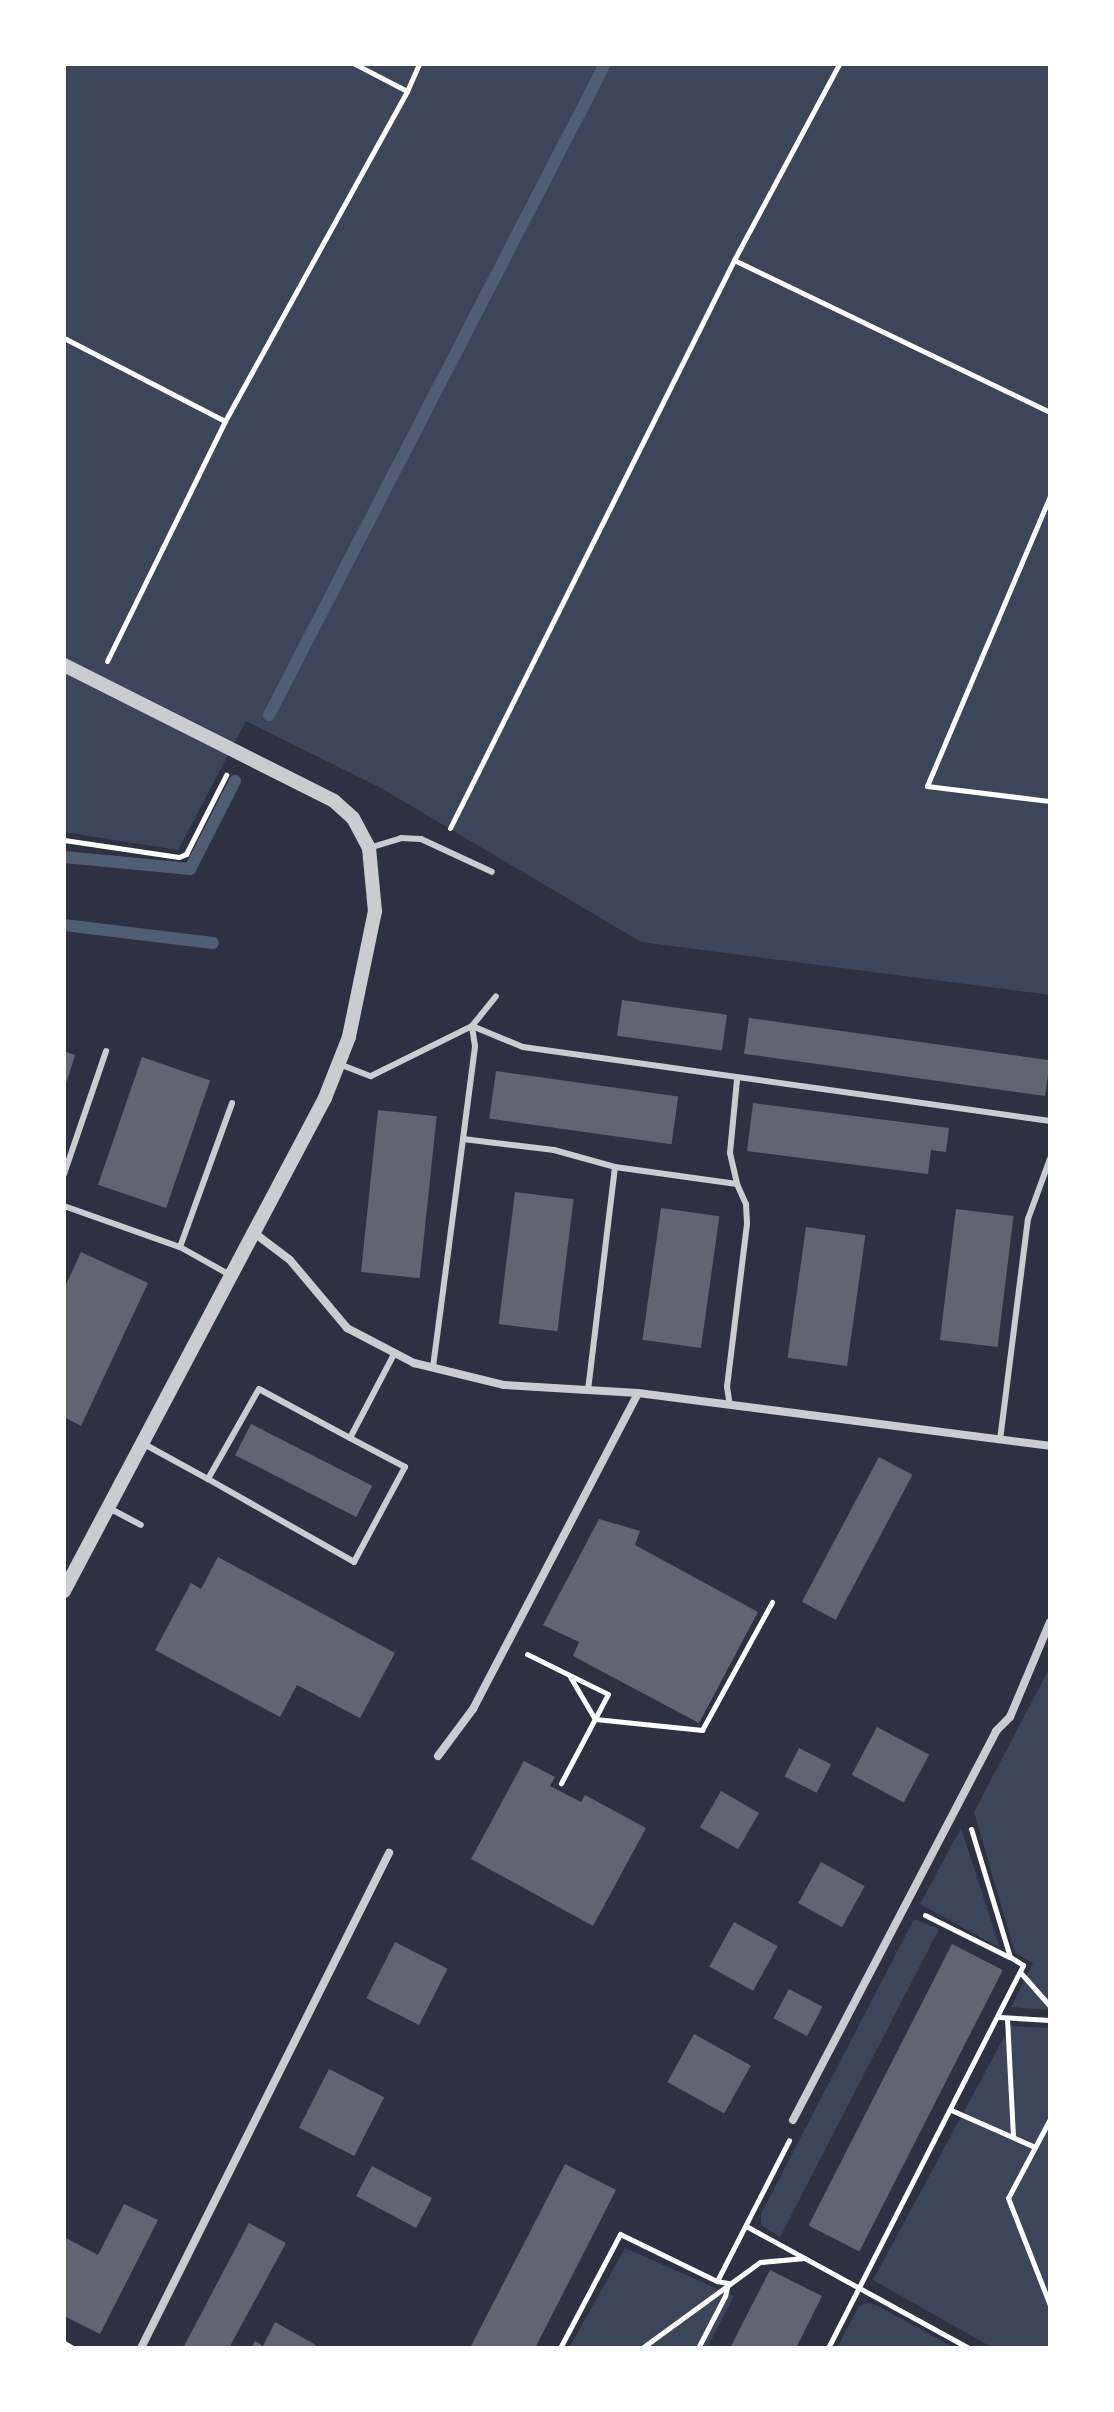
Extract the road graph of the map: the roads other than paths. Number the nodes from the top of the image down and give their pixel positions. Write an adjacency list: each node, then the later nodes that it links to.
1 (64, 665): 2 (street)
2 (369, 848): 3 (lane); 7 (street)
3 (492, 872)
4 (496, 996): 5 (lane)
5 (472, 1026): 7 (lane); 8 (lane); 11 (lane)
6 (106, 1051): 14 (lane)
7 (339, 1064): 17 (street)
8 (737, 1080): 10 (lane); 15 (lane)
9 (232, 1103): 18 (lane)
10 (1050, 1121)
11 (463, 1139): 13 (lane); 21 (lane)
12 (1050, 1159): 26 (lane)
13 (615, 1167): 15 (lane); 22 (lane)
14 (64, 1174)
15 (737, 1184): 24 (lane)
16 (64, 1206): 18 (lane)
17 (257, 1235): 19 (street); 20 (street)
18 (180, 1247): 19 (lane)
19 (233, 1277): 27 (street)
20 (393, 1356): 21 (street); 25 (lane)
21 (433, 1367): 22 (street)
22 (588, 1390): 23 (street)
23 (638, 1393): 24 (street); 34 (street)
24 (730, 1405): 26 (street)
25 (350, 1438): 29 (lane); 29 (lane)
26 (1000, 1440): 28 (street)
27 (144, 1444): 29 (lane); 30 (street)
28 (1050, 1446)
29 (208, 1479)
30 (109, 1507): 31 (lane); 32 (street)
31 (141, 1525)
32 (64, 1591)
33 (1050, 1622): 36 (street)
34 (438, 1756)
35 (389, 1853): 37 (street)
36 (793, 2120)
37 (141, 2348)

